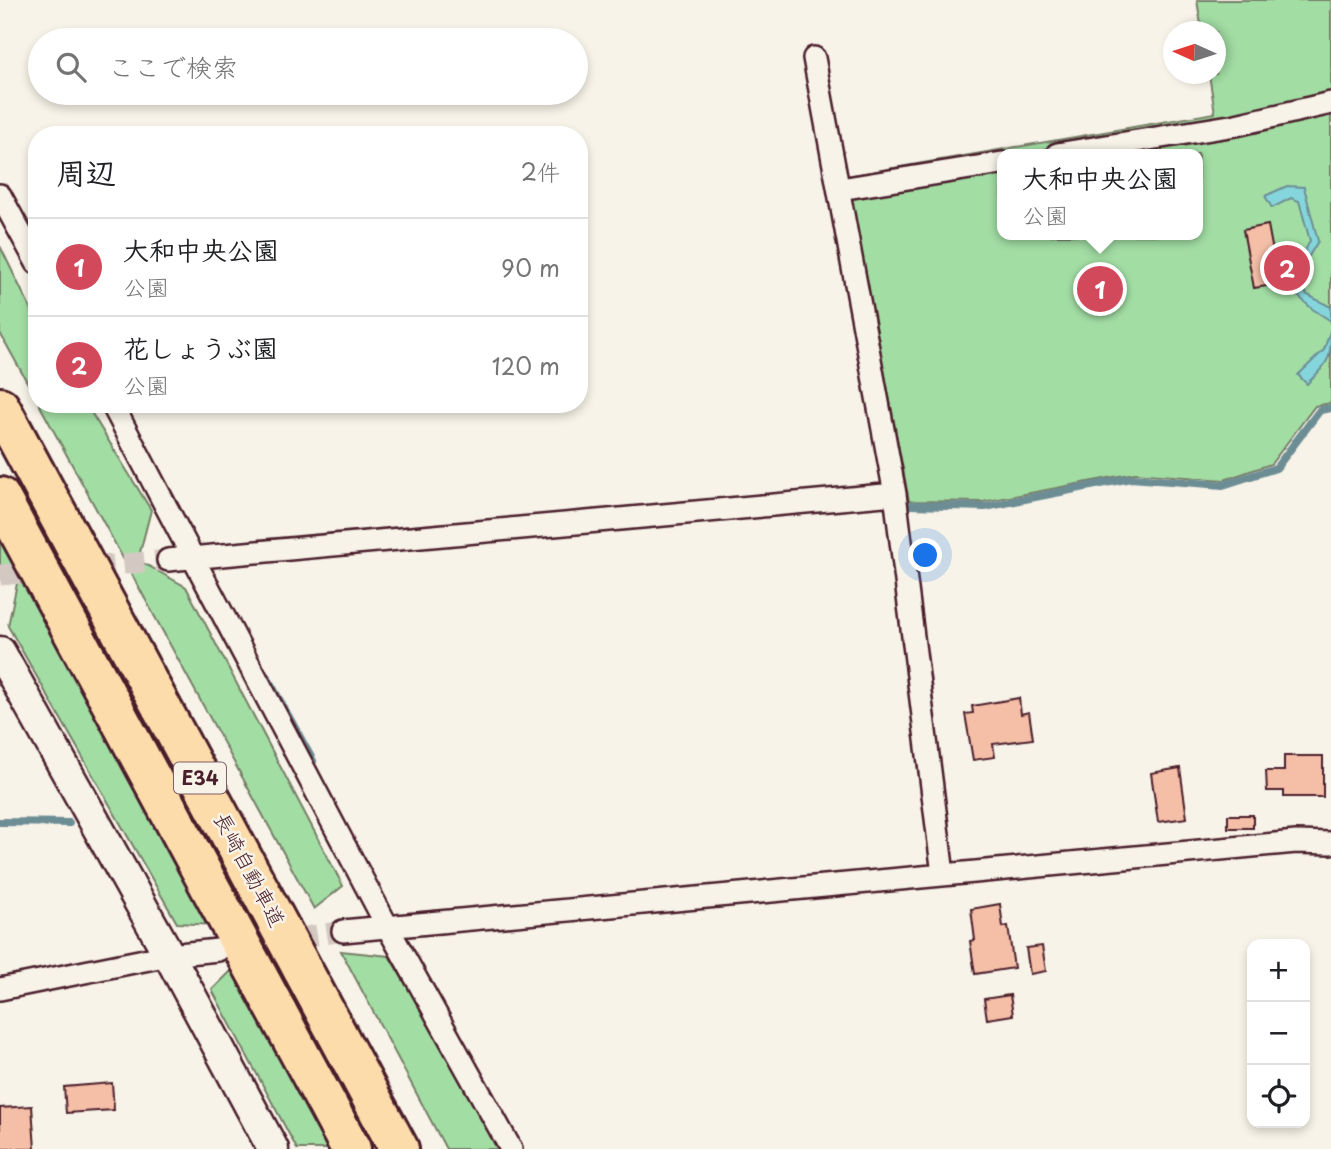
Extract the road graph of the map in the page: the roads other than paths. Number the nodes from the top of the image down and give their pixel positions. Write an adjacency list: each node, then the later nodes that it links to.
1 (814, 58): 5 (street)
2 (1331, 103): 3 (street)
3 (1088, 149)
4 (997, 164): 5 (street)
5 (840, 189): 10 (street)
6 (0, 195): 7 (street)
7 (28, 247)
8 (0, 407): 24 (highway, 長崎自動車道 / E34)
9 (117, 413): 12 (street)
10 (895, 494): 12 (street); 16 (street)
11 (0, 497): 23 (highway, 長崎自動車道 / E34)
12 (195, 558): 13 (street); 17 (street)
13 (168, 560)
14 (0, 652): 20 (street)
15 (1331, 843): 16 (street)
16 (943, 874): 17 (street)
17 (387, 926): 18 (street); 25 (street)
18 (343, 931)
19 (218, 950): 20 (street)
20 (169, 955): 21 (street); 22 (street)
21 (0, 989)
22 (274, 1149)
23 (351, 1149)
24 (400, 1149)
25 (511, 1149)

